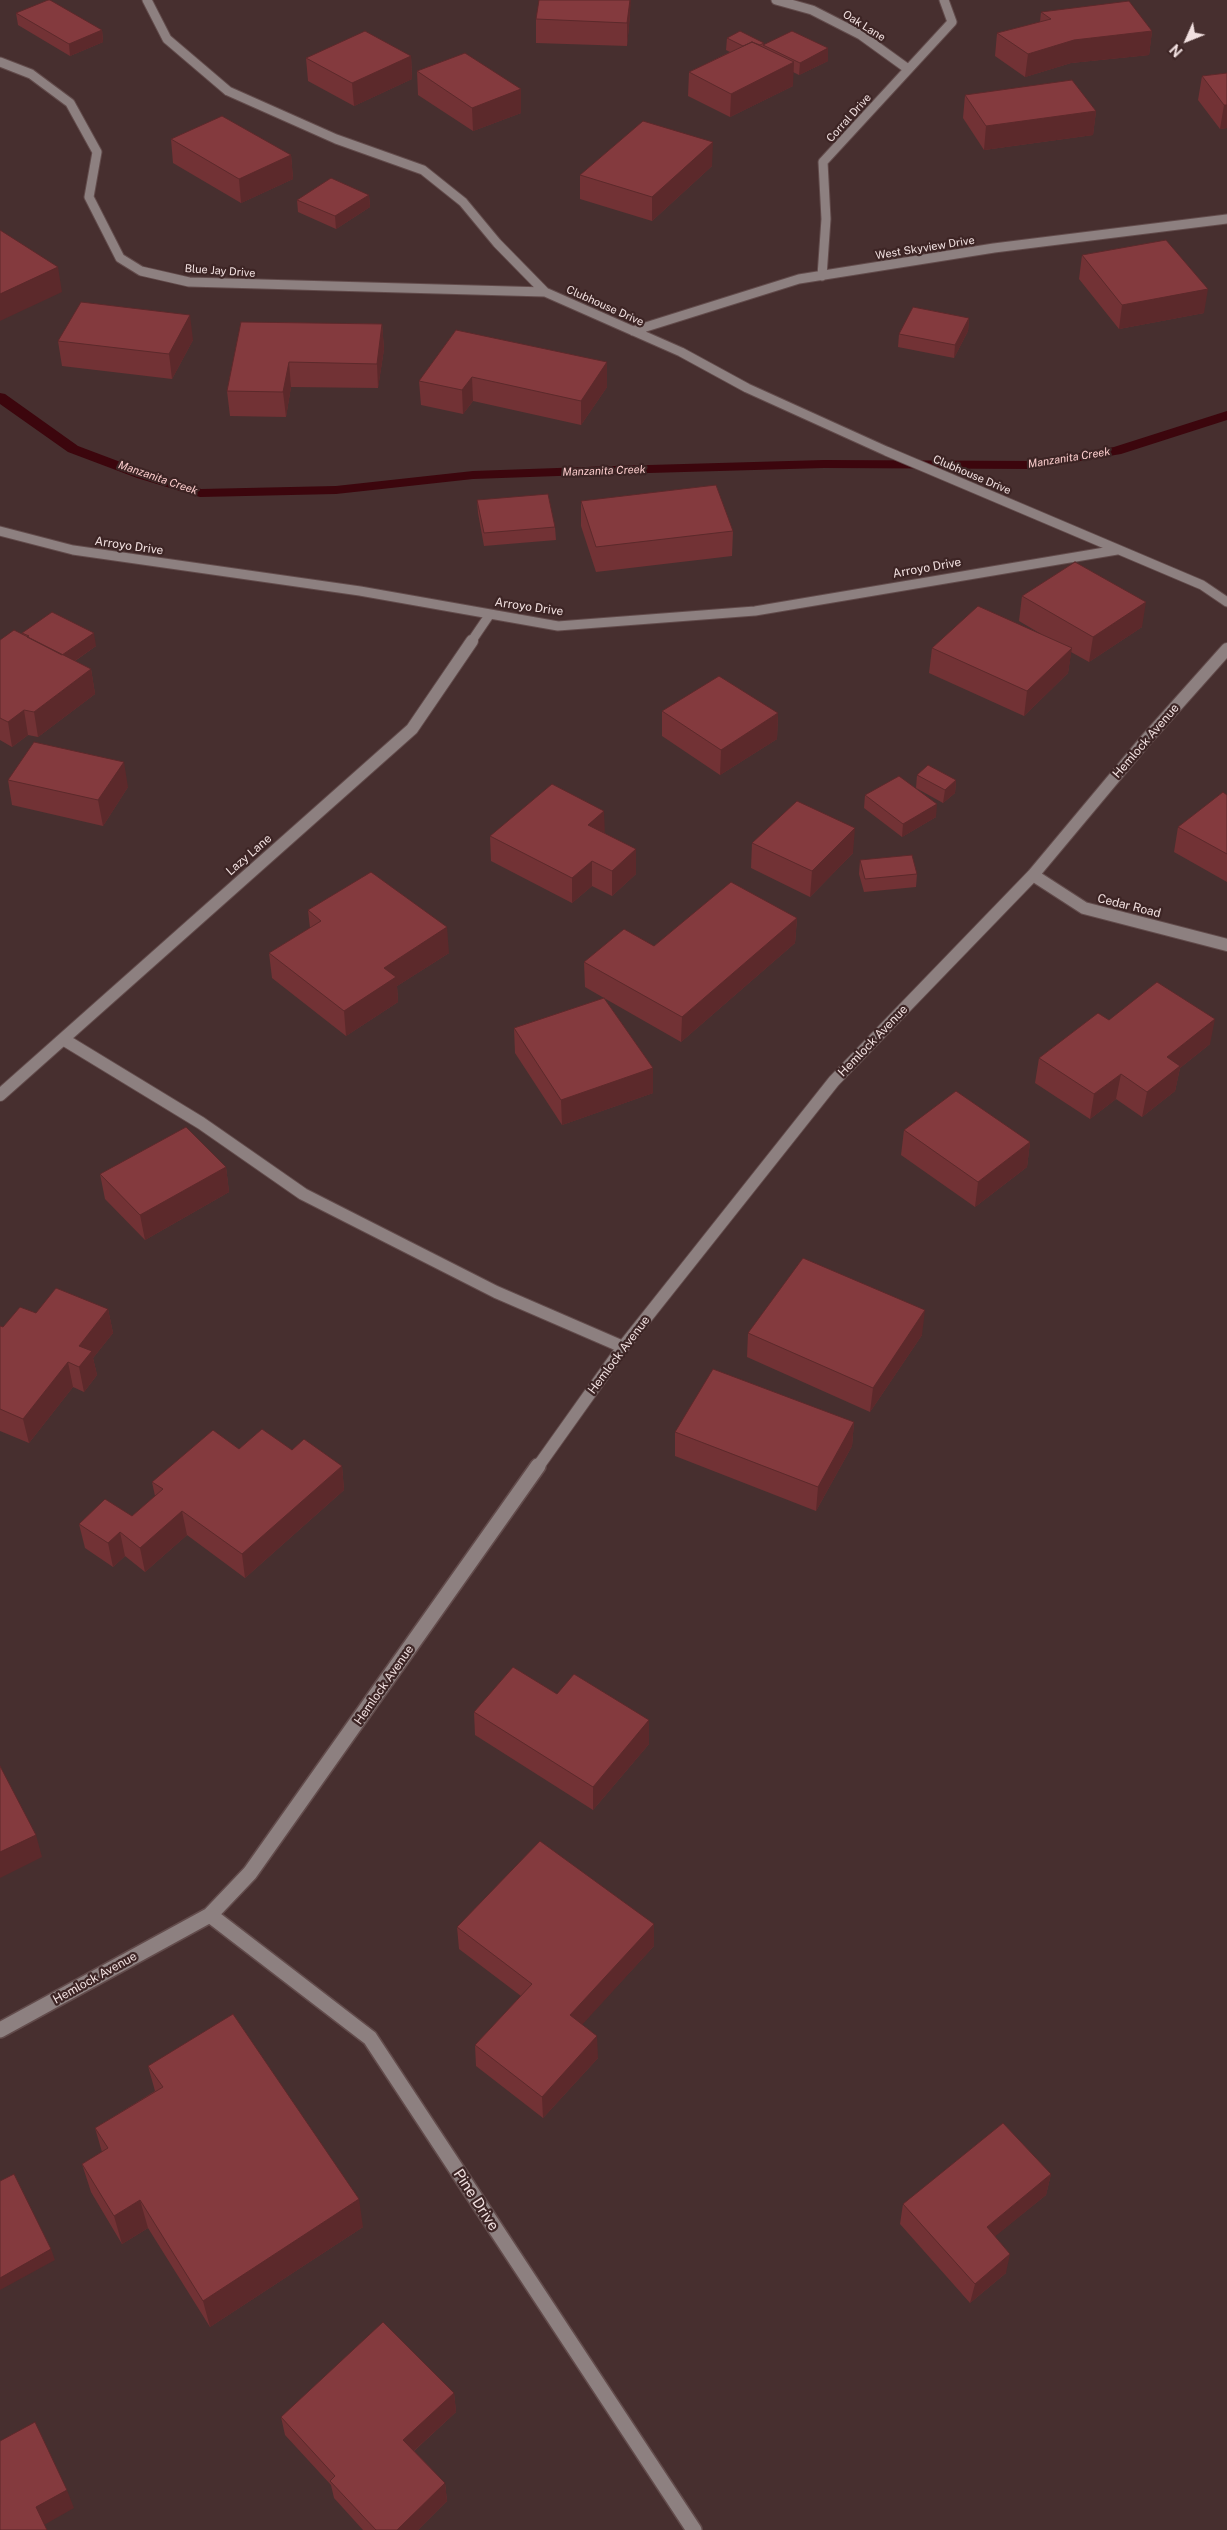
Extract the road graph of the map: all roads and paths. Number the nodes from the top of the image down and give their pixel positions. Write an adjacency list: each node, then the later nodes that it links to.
1 (147, 0): 8 (street, Clubhouse Drive)
2 (776, 0): 5 (street, Oak Lane)
3 (944, 0): 5 (street, Corral Drive)
4 (0, 62): 8 (street, Blue Jay Drive)
5 (908, 70): 7 (street, Corral Drive)
6 (1227, 219): 7 (street, West Skyview Drive)
7 (822, 276): 9 (street, West Skyview Drive)
8 (545, 292): 9 (street, Clubhouse Drive)
9 (633, 331): 11 (street, Clubhouse Drive)
10 (0, 531): 13 (street, Arroyo Drive)
11 (1117, 550): 12 (street); 13 (street, Arroyo Drive)
12 (1227, 602)
13 (490, 614): 17 (street, Lazy Lane)
14 (1227, 649): 15 (street, Hemlock Avenue)
15 (1033, 875): 16 (street, Cedar Road); 19 (street, Hemlock Avenue)
16 (1227, 945)
17 (63, 1039): 18 (street, Lazy Lane); 19 (street)
18 (0, 1095)
19 (623, 1347): 20 (street, Hemlock Avenue)
20 (210, 1915): 21 (street, Hemlock Avenue); 22 (street, Pine Drive)
21 (0, 2030)
22 (694, 2530)

